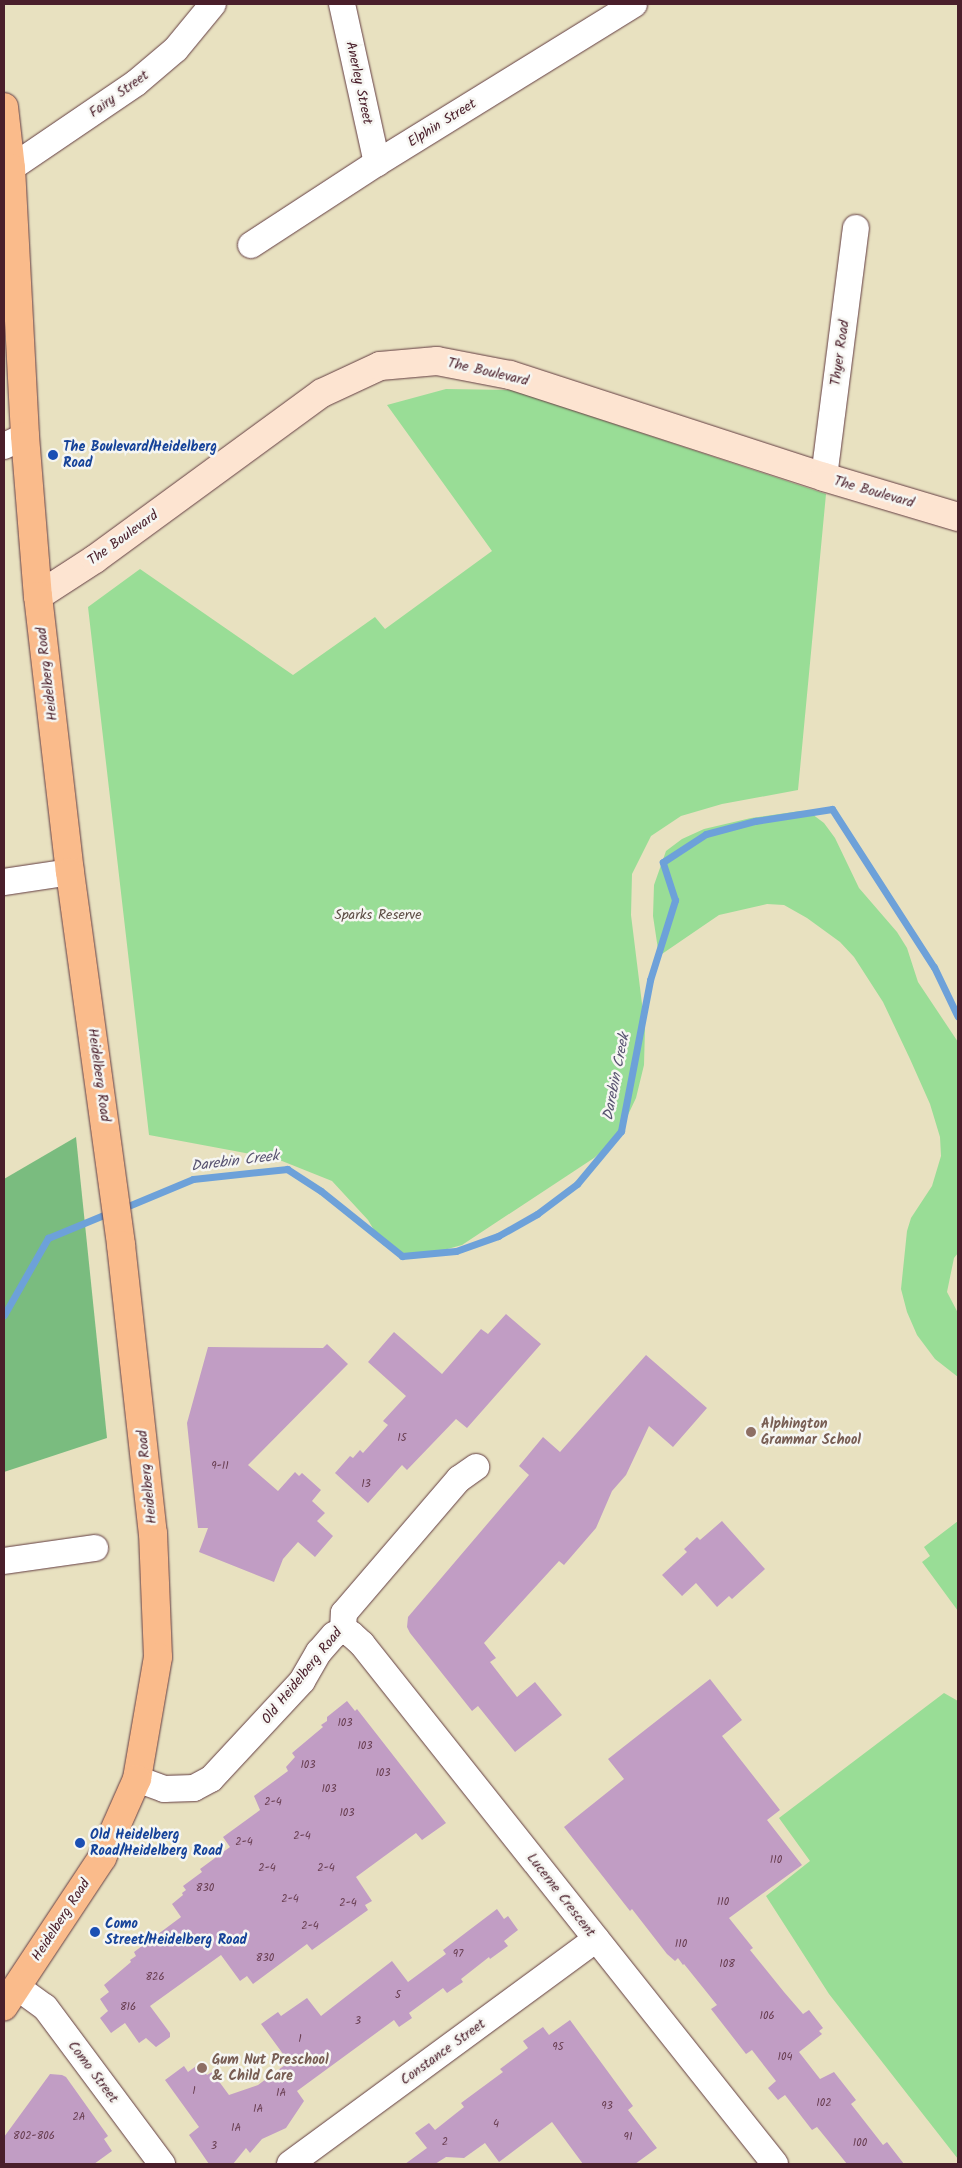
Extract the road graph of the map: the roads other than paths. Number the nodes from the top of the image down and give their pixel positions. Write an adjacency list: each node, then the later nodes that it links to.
1 (213, 4): 6 (street, Fairy Street)
2 (342, 4): 5 (street, Anerley Street)
3 (634, 4): 5 (street, Elphin Street)
4 (4, 108): 6 (main road, Heidelberg Road)
5 (377, 163): 8 (street, Elphin Street)
6 (11, 168): 9 (main road, Heidelberg Road)
7 (856, 228): 10 (street, Thyer Road)
8 (251, 245)
9 (15, 441): 12 (main road, Heidelberg Road)
10 (824, 477): 11 (street, The Boulevard); 12 (street, The Boulevard)
11 (958, 517)
12 (38, 596): 13 (main road, Heidelberg Road)
13 (70, 872): 14 (street); 19 (main road, Heidelberg Road)
14 (4, 882)
15 (476, 1467): 18 (street, Old Heidelberg Road)
16 (95, 1548): 17 (street)
17 (4, 1561)
18 (343, 1630): 19 (street, Old Heidelberg Road); 20 (street, Lucerne Crescent)
19 (137, 1779): 21 (main road, Heidelberg Road)
20 (596, 1939): 23 (street, Constance Street); 24 (street, Lucerne Crescent)
21 (10, 1996): 22 (street, Como Street)
22 (162, 2164)
23 (290, 2164)
24 (775, 2164)

